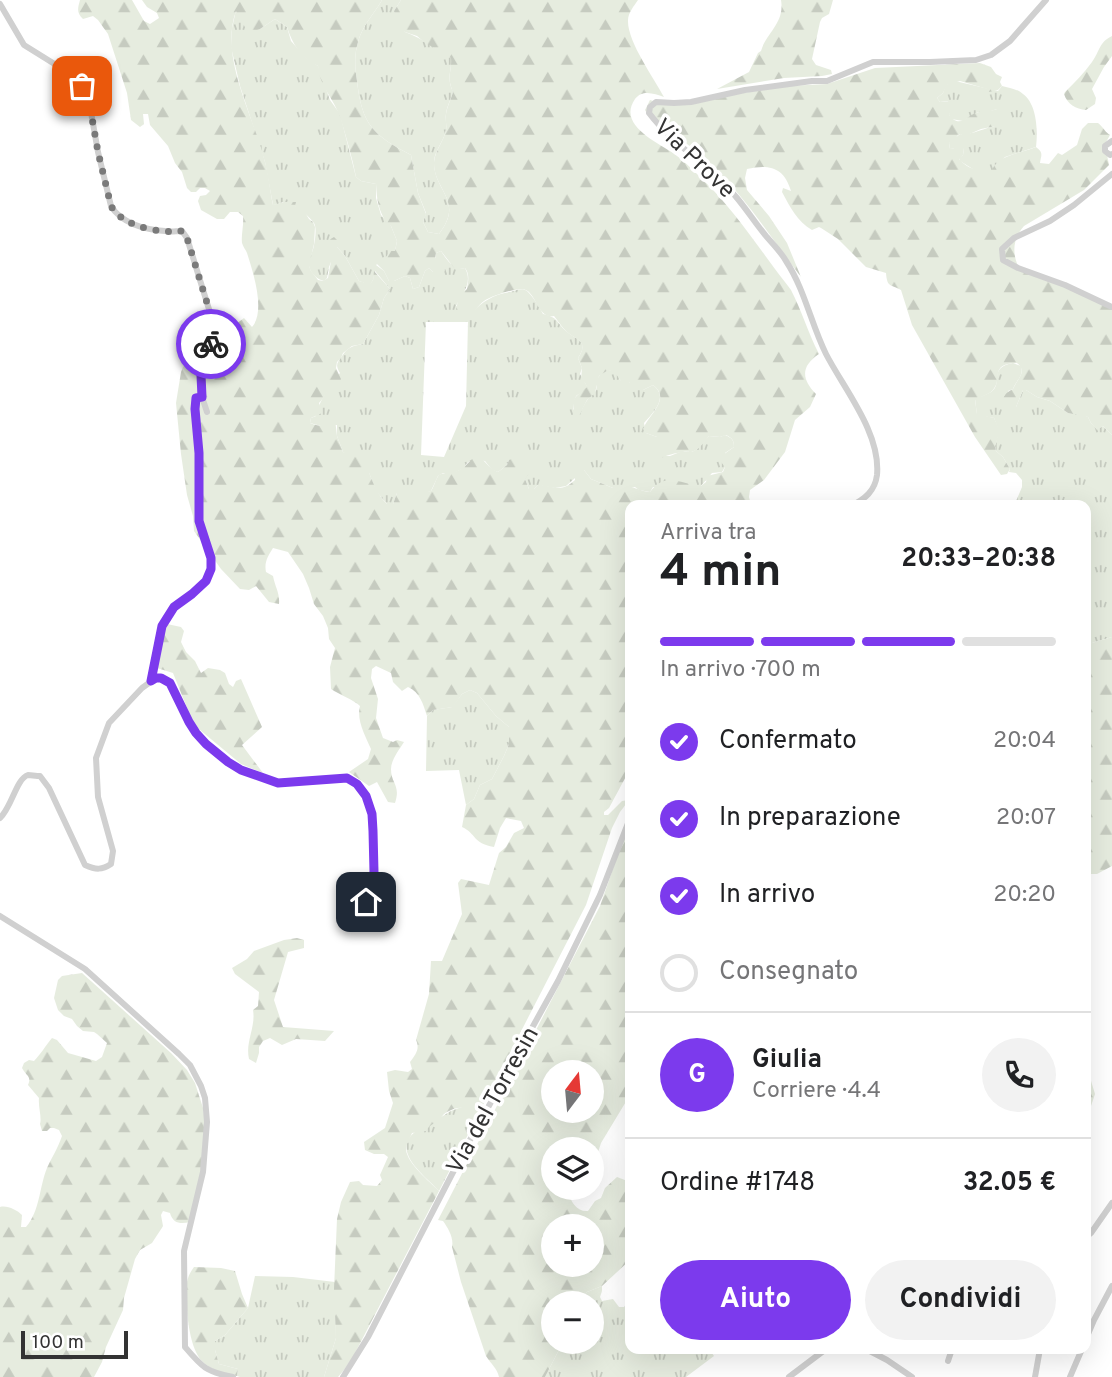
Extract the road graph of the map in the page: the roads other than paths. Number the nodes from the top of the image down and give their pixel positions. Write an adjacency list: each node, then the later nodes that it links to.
1 (1046, 0): 9 (street, Via Prove)
2 (0, 4): 7 (street)
3 (1112, 141): 4 (street)
4 (1112, 154)
5 (1112, 174): 6 (street)
6 (1112, 307)
7 (202, 397): 8 (street); 10 (street)
8 (207, 412)
9 (863, 500)
10 (151, 681): 11 (street); 13 (street)
11 (0, 818)
12 (625, 831): 26 (street, Via del Torresin)
13 (366, 902)
14 (0, 916): 25 (street)
15 (1112, 1203): 16 (street)
16 (1091, 1233)
17 (1112, 1286): 18 (street)
18 (1091, 1327)
19 (819, 1354): 27 (street)
20 (876, 1354): 28 (street)
21 (950, 1354): 24 (street)
22 (1039, 1354): 29 (street)
23 (1080, 1354): 30 (street)
24 (947, 1361)
25 (233, 1377)
26 (343, 1377)
27 (789, 1377)
28 (912, 1377)
29 (1035, 1377)
30 (1070, 1377)

